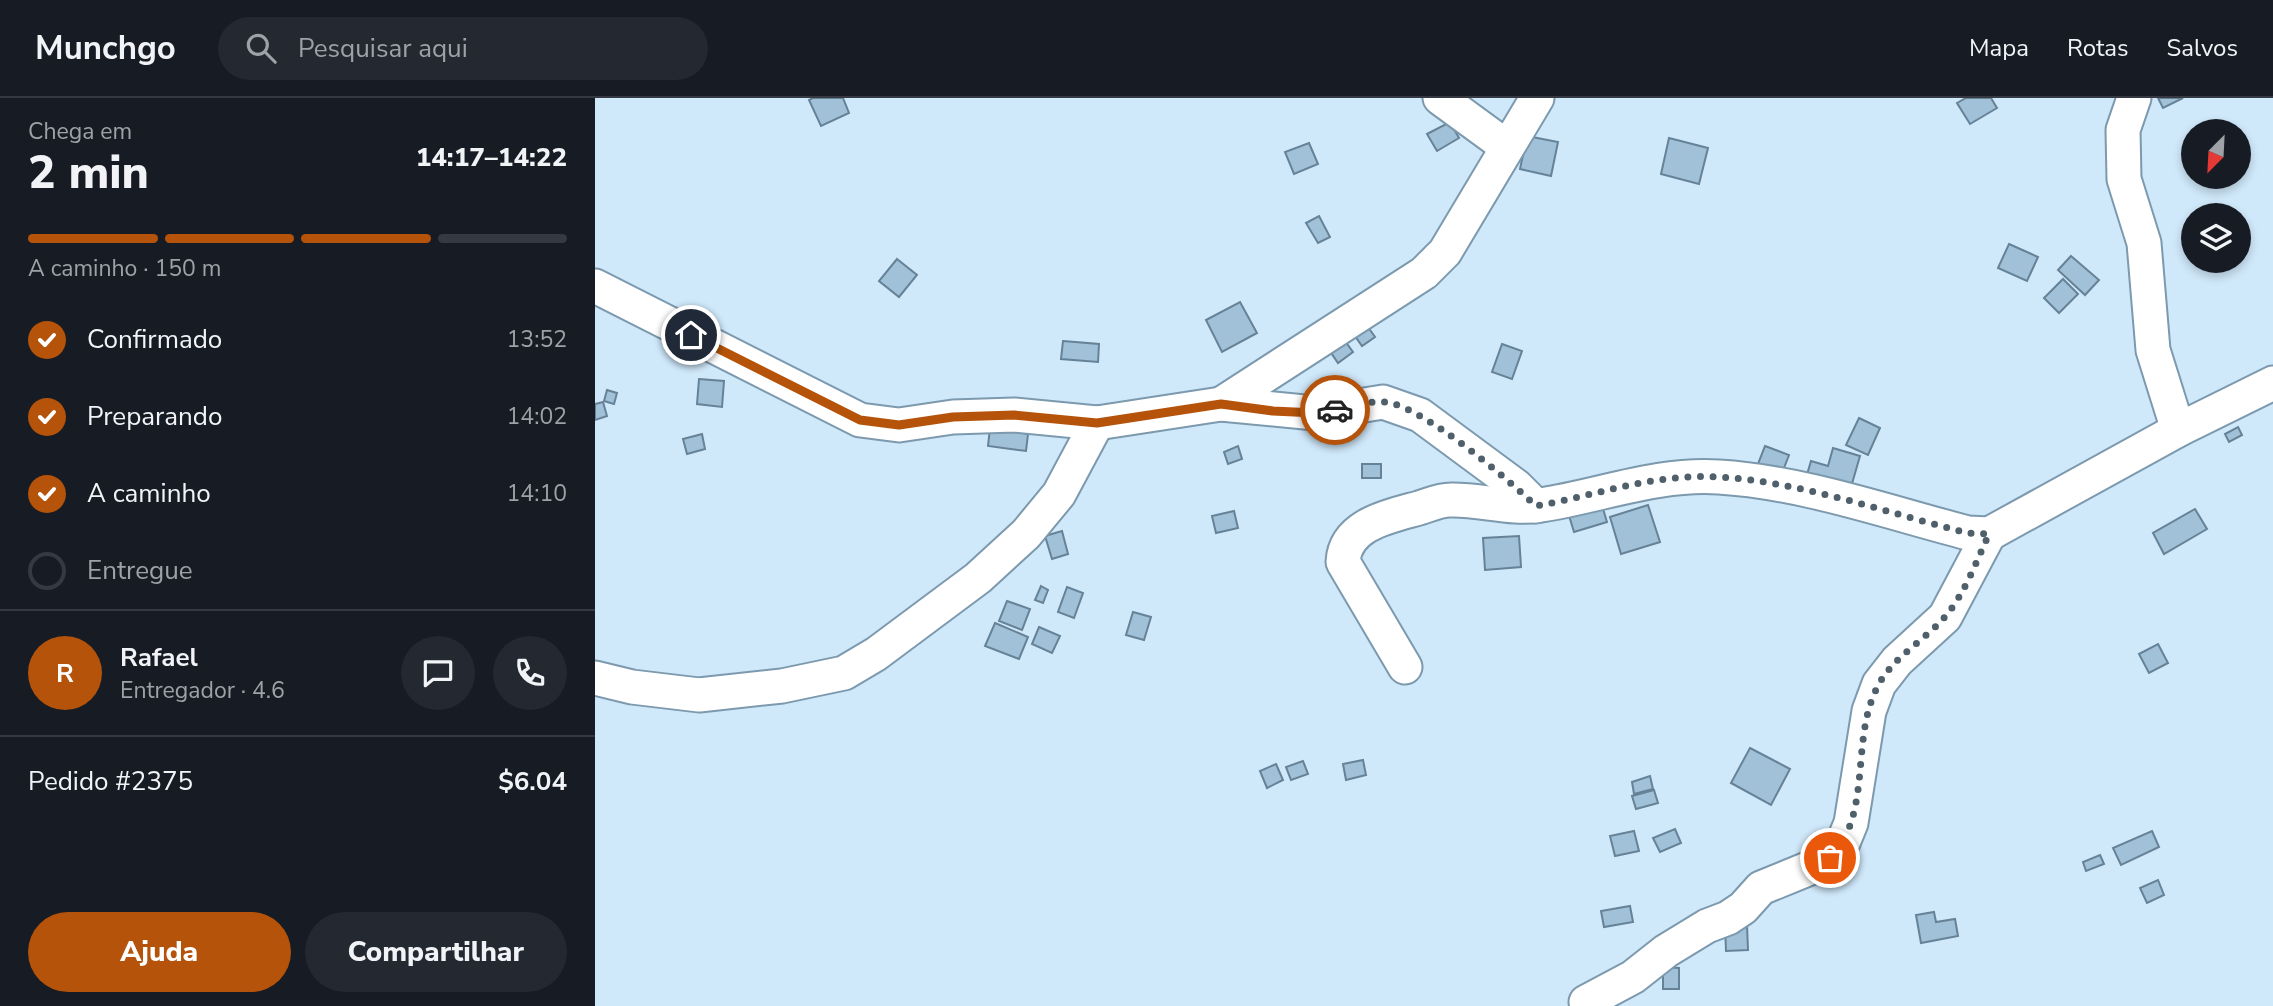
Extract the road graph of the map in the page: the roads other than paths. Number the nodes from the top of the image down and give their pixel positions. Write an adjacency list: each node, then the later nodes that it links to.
1 (1440, 98): 4 (street)
2 (1537, 98): 4 (street)
3 (2134, 98): 9 (street)
4 (1507, 146): 7 (street)
5 (595, 286): 8 (street)
6 (2273, 383): 9 (street)
7 (1221, 404): 8 (street); 10 (street)
8 (1097, 423): 13 (street)
9 (2178, 430): 11 (street)
10 (1536, 506): 11 (street); 12 (street)
11 (1989, 534): 14 (street)
12 (1405, 667)
13 (595, 678)
14 (1586, 1002)

